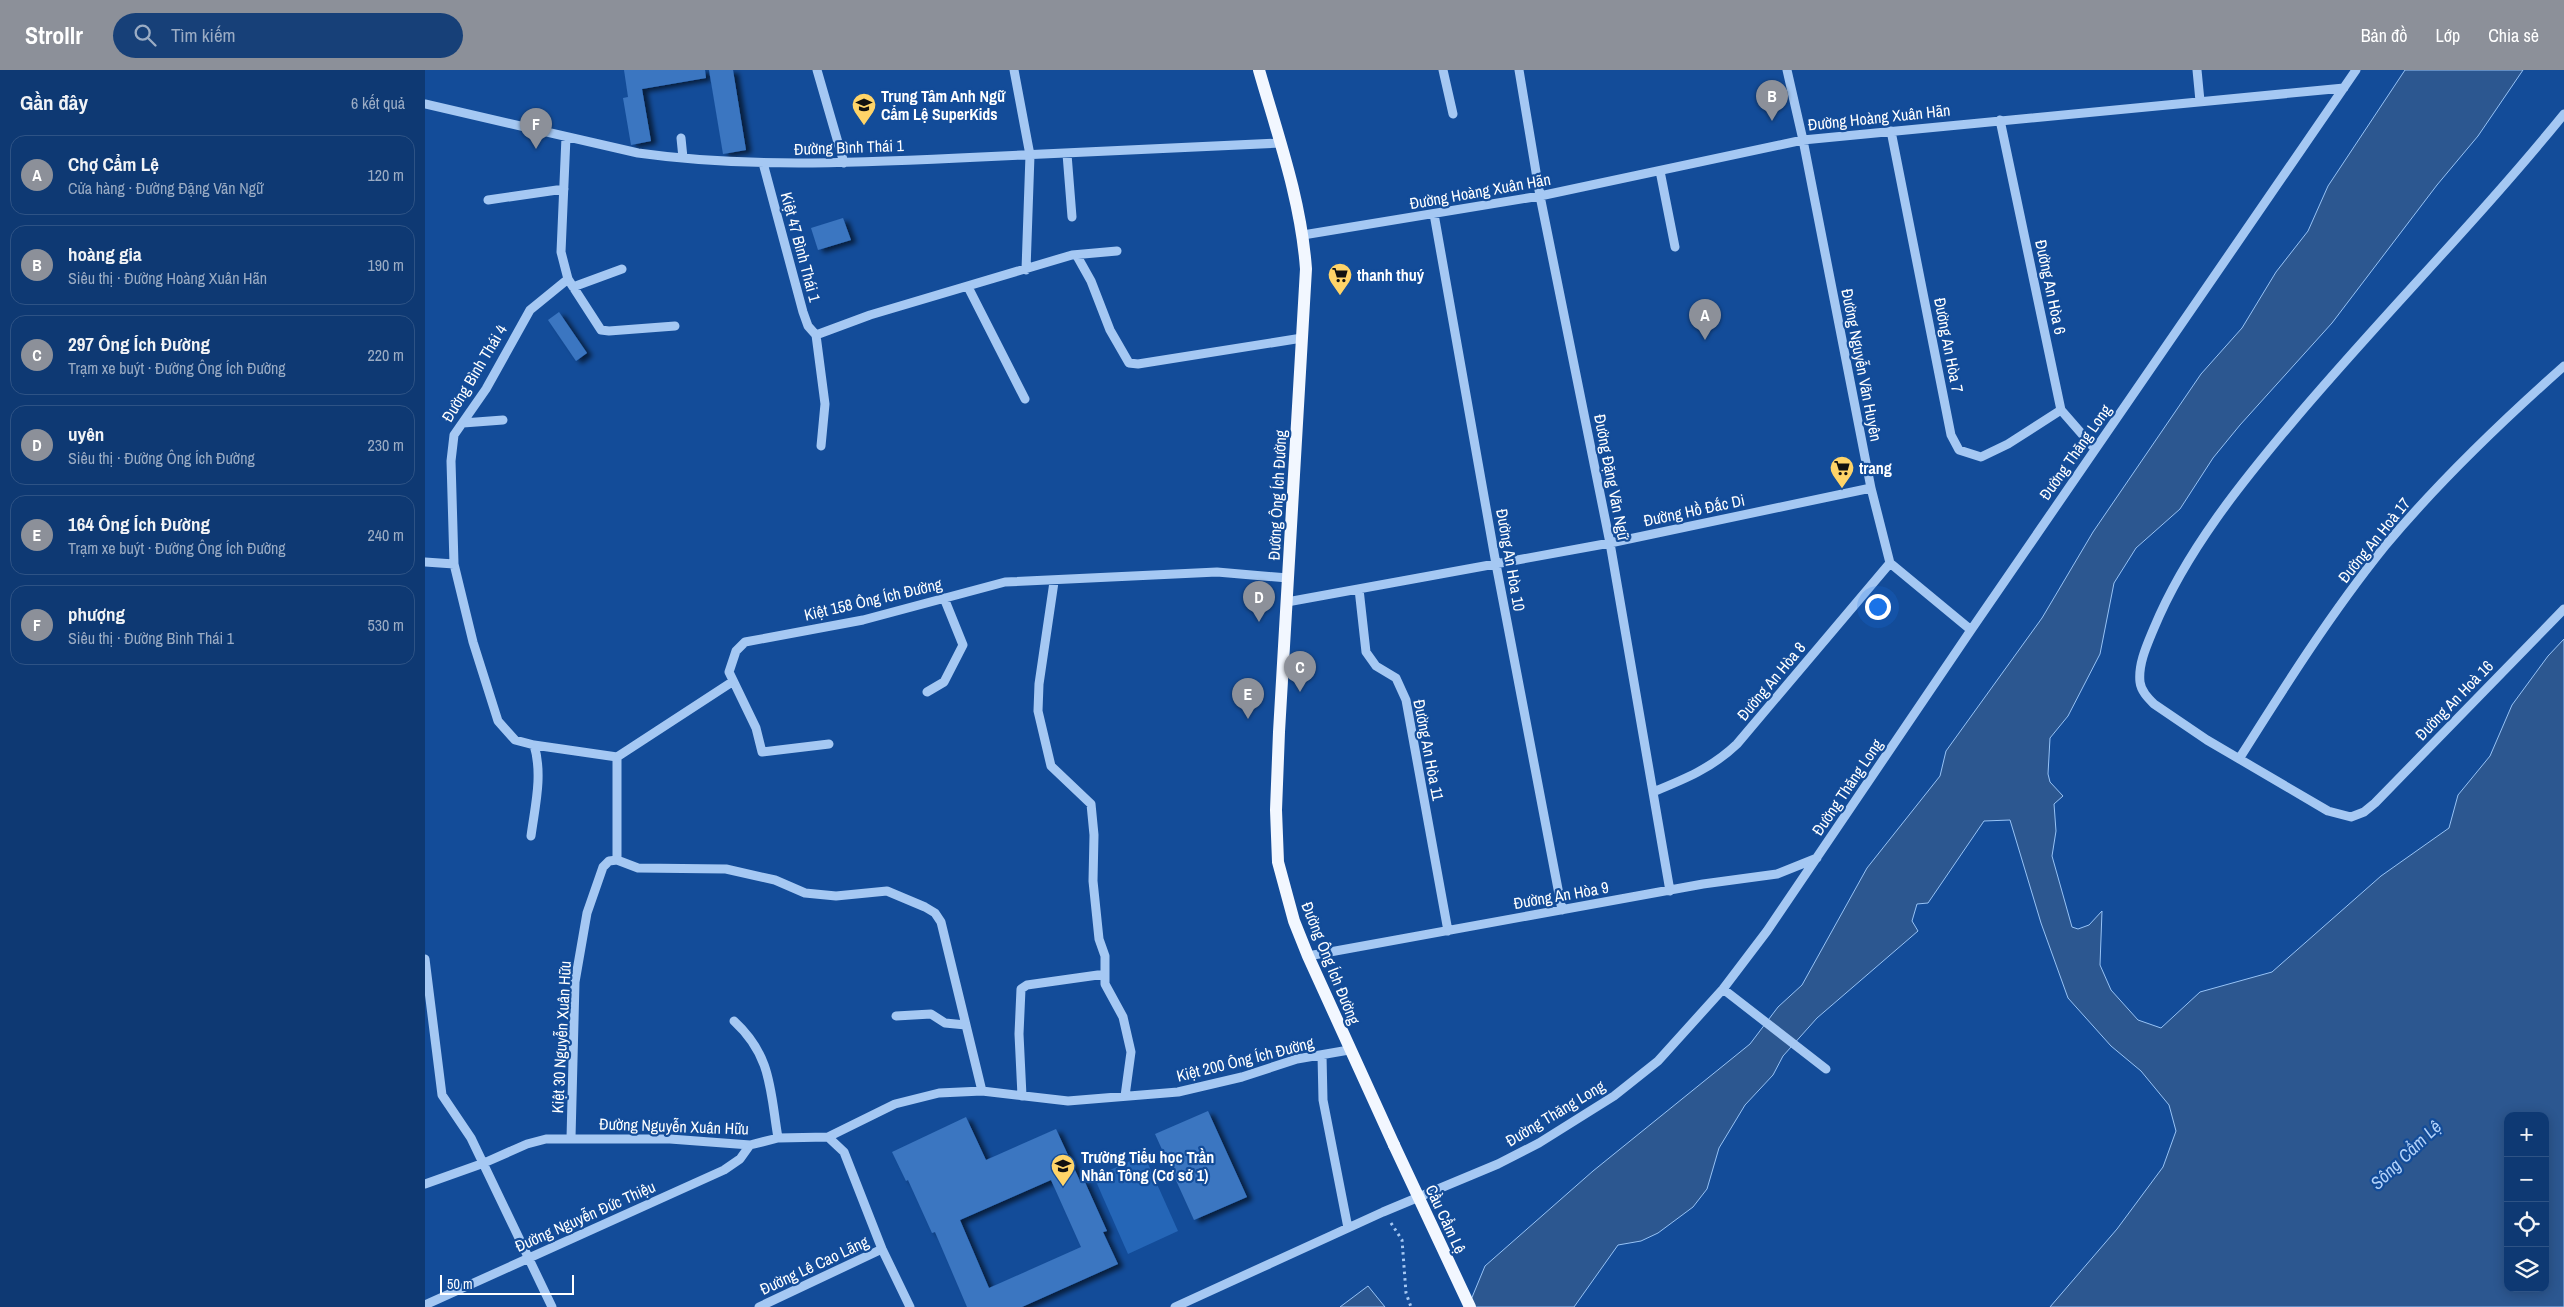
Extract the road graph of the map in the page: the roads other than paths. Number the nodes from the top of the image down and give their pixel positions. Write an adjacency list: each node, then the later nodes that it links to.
1 (817, 70): 24 (street)
2 (1014, 70): 21 (street)
3 (1259, 70): 19 (main road, Đường Ông Ích Đường)
4 (1443, 70): 12 (street)
5 (1519, 70): 27 (street, Đường Đặng Văn Ngữ)
6 (1787, 70): 18 (street, Đường Nguyễn Văn Huyên)
7 (2197, 70): 10 (street)
8 (2356, 70): 9 (street, Đường Thăng Long)
9 (2344, 88): 10 (street, Đường Hoàng Xuân Hãn); 48 (street, Đường Thăng Long)
10 (2200, 101): 14 (street, Đường Hoàng Xuân Hãn)
11 (425, 104): 16 (street, Đường Bình Thái 1)
12 (1453, 114)
13 (2564, 114): 67 (street)
14 (2000, 120): 15 (street, Đường Hoàng Xuân Hãn); 44 (street, Đường An Hòa 6)
15 (1891, 131): 18 (street, Đường Hoàng Xuân Hãn); 44 (street, Đường An Hòa 7)
16 (566, 137): 22 (street, Đường Bình Thái 1); 26 (street)
17 (681, 138): 22 (street)
18 (1803, 140): 25 (street, Đường Hoàng Xuân Hãn); 49 (street, Đường Nguyễn Văn Huyên)
19 (1280, 143): 20 (street, Đường Bình Thái 1); 31 (main road, Đường Ông Ích Đường)
20 (1067, 154): 21 (street, Đường Bình Thái 1); 30 (street)
21 (1030, 155): 24 (street, Đường Bình Thái 1); 36 (street)
22 (683, 158): 23 (street, Đường Bình Thái 1)
23 (763, 163): 24 (street, Đường Bình Thái 1); 40 (street, Kiệt 47 Bình Thái 1)
24 (844, 163)
25 (1659, 171): 27 (street, Đường Hoàng Xuân Hãn); 32 (street)
26 (564, 188): 28 (street); 37 (street)
27 (1540, 196): 29 (street, Đường Hoàng Xuân Hãn); 50 (street, Đường Đặng Văn Ngữ)
28 (488, 200)
29 (1434, 214): 31 (street, Đường Hoàng Xuân Hãn); 54 (street, Đường An Hòa 10)
30 (1072, 217)
31 (1303, 236): 41 (main road, Đường Ông Ích Đường)
32 (1675, 247)
33 (1117, 251): 34 (street)
34 (1077, 256): 36 (street); 41 (street)
35 (622, 269): 37 (street, Đường Bình Thái 4)
36 (1025, 270): 38 (street)
37 (570, 283): 39 (street); 46 (street, Đường Bình Thái 4)
38 (968, 287): 40 (street); 43 (street)
39 (675, 326)
40 (816, 335): 47 (street)
41 (1302, 338): 55 (main road, Đường Ông Ích Đường)
42 (2564, 366): 67 (street, Đường An Hoà 17)
43 (1025, 399)
44 (2061, 410): 48 (street, Đường An Hòa 6)
45 (503, 420): 46 (street)
46 (463, 423): 53 (street, Đường Bình Thái 4)
47 (821, 446)
48 (2095, 449): 61 (street, Đường Thăng Long)
49 (1871, 488): 50 (street, Đường Hồ Đắc Di); 52 (street, Đường Nguyễn Văn Huyên)
50 (1610, 543): 54 (street, Đường Hồ Đắc Di); 68 (street, Đường Đặng Văn Ngữ)
51 (425, 562): 53 (street)
52 (1890, 563): 61 (street); 68 (street, Đường An Hòa 8)
53 (454, 564): 65 (street, Đường Bình Thái 4)
54 (1496, 564): 57 (street, Đường Hồ Đắc Di); 73 (street, Đường An Hòa 10)
55 (1288, 578): 56 (street, Kiệt 158 Ông Ích Đường); 59 (main road, Đường Ông Ích Đường)
56 (1054, 582): 58 (street, Kiệt 158 Ông Ích Đường); 77 (street)
57 (1359, 589): 59 (street, Đường Hồ Đắc Di); 74 (street, Đường An Hòa 11)
58 (944, 598): 62 (street, Kiệt 158 Ông Ích Đường); 63 (street)
59 (1287, 602): 75 (main road, Đường Ông Ích Đường)
60 (2564, 609): 67 (street, Đường An Hoà 16)
61 (1971, 630): 70 (street, Đường Thăng Long)
62 (732, 682): 64 (street); 66 (street)
63 (927, 692)
64 (829, 744)
65 (534, 745): 66 (street, Đường Bình Thái 4); 69 (street)
66 (617, 757): 71 (street)
67 (2239, 759)
68 (1653, 792): 72 (street, Đường Đặng Văn Ngữ)
69 (531, 836)
70 (1817, 858): 72 (street, Đường An Hòa 9); 79 (street, Đường Thăng Long)
71 (617, 860): 82 (street); 90 (street, Kiệt 30 Nguyễn Xuân Hữu)
72 (1670, 891): 73 (street, Đường An Hòa 9)
73 (1562, 910): 74 (street, Đường An Hòa 9)
74 (1448, 931): 75 (street, Đường An Hòa 9)
75 (1308, 956): 83 (main road, Đường Ông Ích Đường)
76 (425, 959): 78 (street)
77 (1105, 974): 87 (street); 88 (street)
78 (427, 984): 94 (street)
79 (1723, 989): 85 (street); 96 (street, Đường Thăng Long)
80 (896, 1016): 82 (street)
81 (735, 1020): 91 (street)
82 (966, 1025): 86 (street)
83 (1349, 1050): 84 (street, Kiệt 200 Ông Ích Đường); 93 (main road, Đường Ông Ích Đường)
84 (1322, 1055): 88 (street, Kiệt 200 Ông Ích Đường); 96 (street)
85 (1826, 1069)
86 (982, 1091): 87 (street, Kiệt 200 Ông Ích Đường); 89 (street, Kiệt 200 Ông Ích Đường)
87 (1022, 1096): 88 (street, Kiệt 200 Ông Ích Đường)
88 (1125, 1096)
89 (828, 1137): 91 (street, Đường Nguyễn Xuân Hữu); 97 (street)
90 (571, 1138): 92 (street, Đường Nguyễn Xuân Hữu); 94 (street, Đường Nguyễn Xuân Hữu)
91 (778, 1138): 92 (street, Đường Nguyễn Xuân Hữu)
92 (750, 1145): 98 (street, Đường Nguyễn Đức Thiệu)
93 (1394, 1145): 104 (main road, Cầu Cẩm Lệ, bridge)
94 (484, 1163): 95 (street, Đường Nguyễn Xuân Hữu); 98 (street)
95 (425, 1184)
96 (1348, 1228): 103 (street, Đường Thăng Long)
97 (882, 1250): 101 (street, Đường Lê Cao Lãng); 102 (street)
98 (530, 1258): 99 (street, Đường Nguyễn Đức Thiệu); 100 (street)
99 (425, 1304)
100 (552, 1307)
101 (759, 1307)
102 (910, 1307)
103 (1175, 1307)
104 (1470, 1307)

